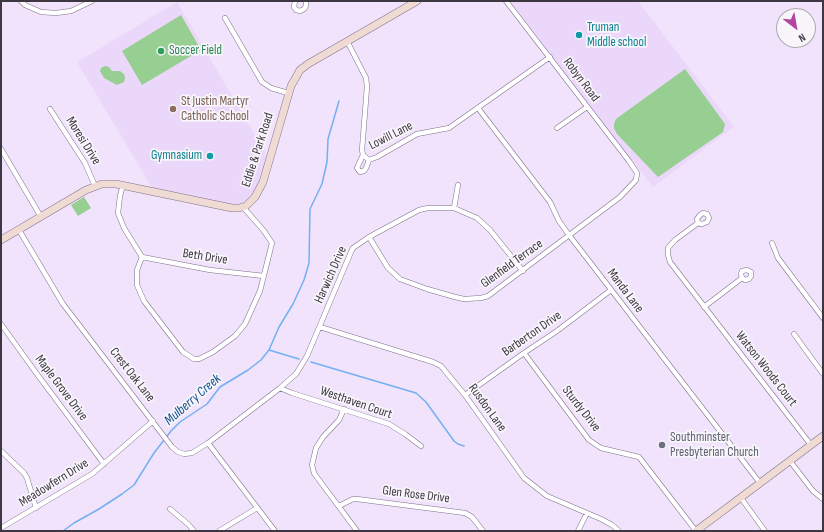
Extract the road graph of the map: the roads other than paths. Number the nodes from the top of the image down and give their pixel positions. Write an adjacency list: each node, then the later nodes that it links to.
1 (21, 1): 2 (street)
2 (92, 1)
3 (295, 1): 4 (street)
4 (306, 1)
5 (417, 1): 8 (street, Eddie & Park Road)
6 (506, 1): 9 (street, Robyn Road)
7 (225, 18): 10 (street)
8 (347, 41): 10 (street, Eddie & Park Road); 16 (street, Lowill Lane)
9 (550, 57): 11 (street, Robyn Road); 12 (street, Lowill Lane)
10 (288, 94): 22 (street, Eddie & Park Road)
11 (588, 107): 14 (street); 18 (street, Robyn Road)
12 (478, 108): 17 (street, Lowill Lane); 27 (street, Manda Lane)
13 (50, 109): 20 (street, Moresi Drive)
14 (557, 128)
15 (1, 149): 24 (street)
16 (362, 155): 17 (street, Lowill Lane); 17 (street)
17 (369, 160)
18 (637, 173): 27 (street, Glenfield Terrace)
19 (458, 185): 23 (street)
20 (95, 186): 21 (street); 24 (street)
21 (123, 186): 22 (street); 31 (street)
22 (243, 208): 33 (street)
23 (454, 208): 28 (street, Harwich Drive); 32 (street, Harwich Drive)
24 (41, 217): 26 (street)
25 (698, 223): 36 (street, Watson Woods Court)
26 (19, 230): 29 (street); 46 (street, Crest Oak Lane)
27 (569, 235): 32 (street, Glenfield Terrace); 35 (street, Manda Lane)
28 (369, 237): 32 (street, Glenfield Terrace); 39 (street, Harwich Drive)
29 (1, 240)
30 (772, 243): 37 (street)
31 (142, 257): 33 (street, Beth Drive); 33 (street)
32 (523, 271)
33 (264, 276)
34 (742, 278): 36 (street)
35 (611, 290): 41 (street, Barberton Drive); 54 (street, Manda Lane)
36 (704, 307): 49 (street, Watson Woods Court)
37 (823, 318)
38 (1, 324): 53 (street, Maple Grove Drive)
39 (320, 327): 43 (street, Harwich Drive); 44 (street, Rusdon Lane)
40 (794, 334): 42 (street)
41 (524, 353): 44 (street, Barberton Drive); 70 (street, Sturdy Drive)
42 (823, 374)
43 (280, 388): 45 (street, Westhaven Court); 48 (street, Harwich Drive)
44 (465, 396): 61 (street, Rusdon Lane)
45 (344, 409): 50 (street, Westhaven Court); 57 (street)
46 (153, 421): 48 (street, Crest Oak Lane); 53 (street, Meadowfern Drive)
47 (823, 436): 49 (street)
48 (208, 443): 59 (street)
49 (811, 445): 52 (street)
50 (421, 446)
51 (1, 451): 58 (street)
52 (790, 461): 54 (street); 56 (street)
53 (104, 464): 58 (street, Meadowfern Drive)
54 (760, 484): 55 (street)
55 (741, 498): 70 (street); 71 (street)
56 (823, 499)
57 (339, 506): 66 (street); 67 (street, Glen Rose Drive)
58 (36, 508): 62 (street, Meadowfern Drive)
59 (257, 508): 64 (street); 65 (street)
60 (170, 509): 63 (street)
61 (587, 513): 68 (street); 69 (street, Rusdon Lane)
62 (1, 528)
63 (194, 531)
64 (219, 531)
65 (275, 531)
66 (357, 531)
67 (483, 531)
68 (578, 531)
69 (619, 531)
70 (696, 531)
71 (765, 531)

